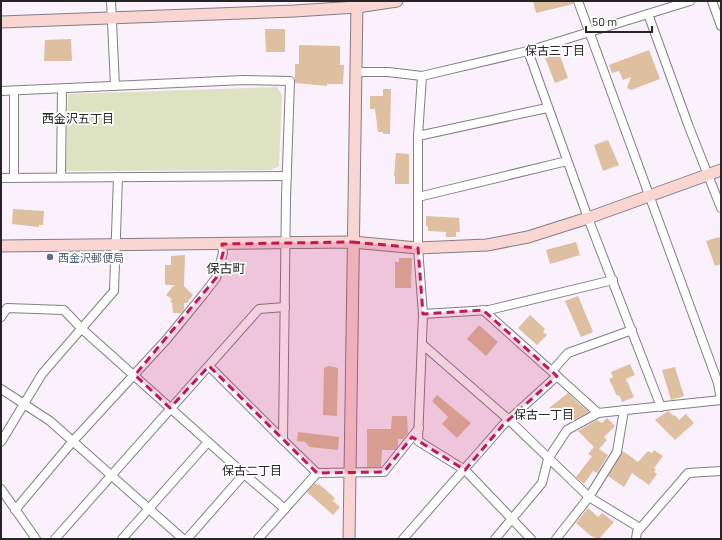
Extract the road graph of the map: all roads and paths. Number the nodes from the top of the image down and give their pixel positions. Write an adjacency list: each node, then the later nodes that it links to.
1 (111, 1): 8 (street)
2 (397, 1): 6 (street)
3 (578, 1): 11 (street)
4 (690, 1): 7 (street)
5 (712, 1): 10 (street)
6 (357, 4): 8 (street); 13 (street)
7 (648, 14): 11 (street); 23 (street)
8 (112, 19): 9 (street); 15 (street)
9 (2, 22)
10 (721, 26)
11 (589, 31): 12 (street); 29 (street)
12 (528, 51): 14 (street); 19 (street)
13 (355, 72): 14 (street); 33 (street)
14 (422, 76): 20 (street)
15 (115, 86): 16 (street); 24 (street)
16 (62, 89): 18 (street); 25 (street)
17 (1, 91): 18 (street)
18 (14, 91): 28 (street)
19 (547, 108): 20 (street); 21 (street)
20 (418, 136): 30 (street)
21 (567, 162): 30 (street); 32 (street)
22 (721, 170): 23 (street)
23 (708, 175): 29 (street); 31 (street)
24 (287, 176): 26 (street); 34 (street)
25 (61, 177): 26 (street); 28 (street)
26 (118, 177): 36 (street)
27 (1, 178): 28 (street)
28 (14, 178)
29 (650, 195): 32 (street); 51 (street)
30 (418, 197): 38 (street)
31 (721, 208)
32 (588, 218): 38 (street); 39 (street)
33 (352, 242): 34 (street); 38 (street); 67 (street)
34 (285, 243): 35 (street); 40 (street)
35 (222, 244): 36 (street); 49 (street)
36 (117, 245): 37 (street); 44 (street)
37 (1, 246)
38 (418, 248): 42 (street)
39 (613, 280): 41 (street); 45 (street)
40 (285, 308): 47 (street); 59 (street)
41 (483, 310): 42 (street); 48 (street)
42 (423, 314): 46 (street)
43 (1, 317): 44 (street)
44 (82, 329): 49 (street); 52 (street)
45 (632, 330): 48 (street); 53 (street)
46 (422, 344): 57 (street); 58 (street)
47 (209, 366): 54 (street); 59 (street)
48 (554, 374): 56 (street); 57 (street)
49 (135, 376): 54 (street); 61 (street)
50 (1, 389): 52 (street)
51 (721, 400): 53 (street)
52 (25, 405): 60 (street); 61 (street)
53 (661, 407): 55 (street)
54 (170, 408): 62 (street); 69 (street)
55 (624, 410): 56 (street); 71 (street)
56 (598, 413): 63 (street)
57 (509, 420): 63 (street); 64 (street)
58 (419, 428): 64 (street); 67 (street)
59 (283, 440): 66 (street)
60 (1, 442)
61 (73, 442): 69 (street); 74 (street)
62 (208, 442): 68 (street); 72 (street)
63 (548, 459): 71 (street); 75 (street)
64 (465, 470): 75 (street); 84 (street)
65 (721, 471): 76 (street)
66 (317, 473): 67 (street); 73 (street)
67 (350, 473): 83 (street)
68 (244, 474): 73 (street); 81 (street)
69 (111, 475): 72 (street); 78 (street)
70 (1, 489): 74 (street)
71 (589, 497): 76 (street); 87 (street)
72 (148, 508): 79 (street); 80 (street)
73 (285, 509): 82 (street)
74 (15, 510): 77 (street)
75 (511, 520): 85 (street); 86 (street)
76 (640, 528): 88 (street)
77 (36, 539)
78 (55, 539)
79 (122, 539)
80 (183, 539)
81 (187, 539)
82 (258, 539)
83 (350, 539)
84 (403, 539)
85 (495, 539)
86 (531, 539)
87 (556, 539)
88 (636, 539)

